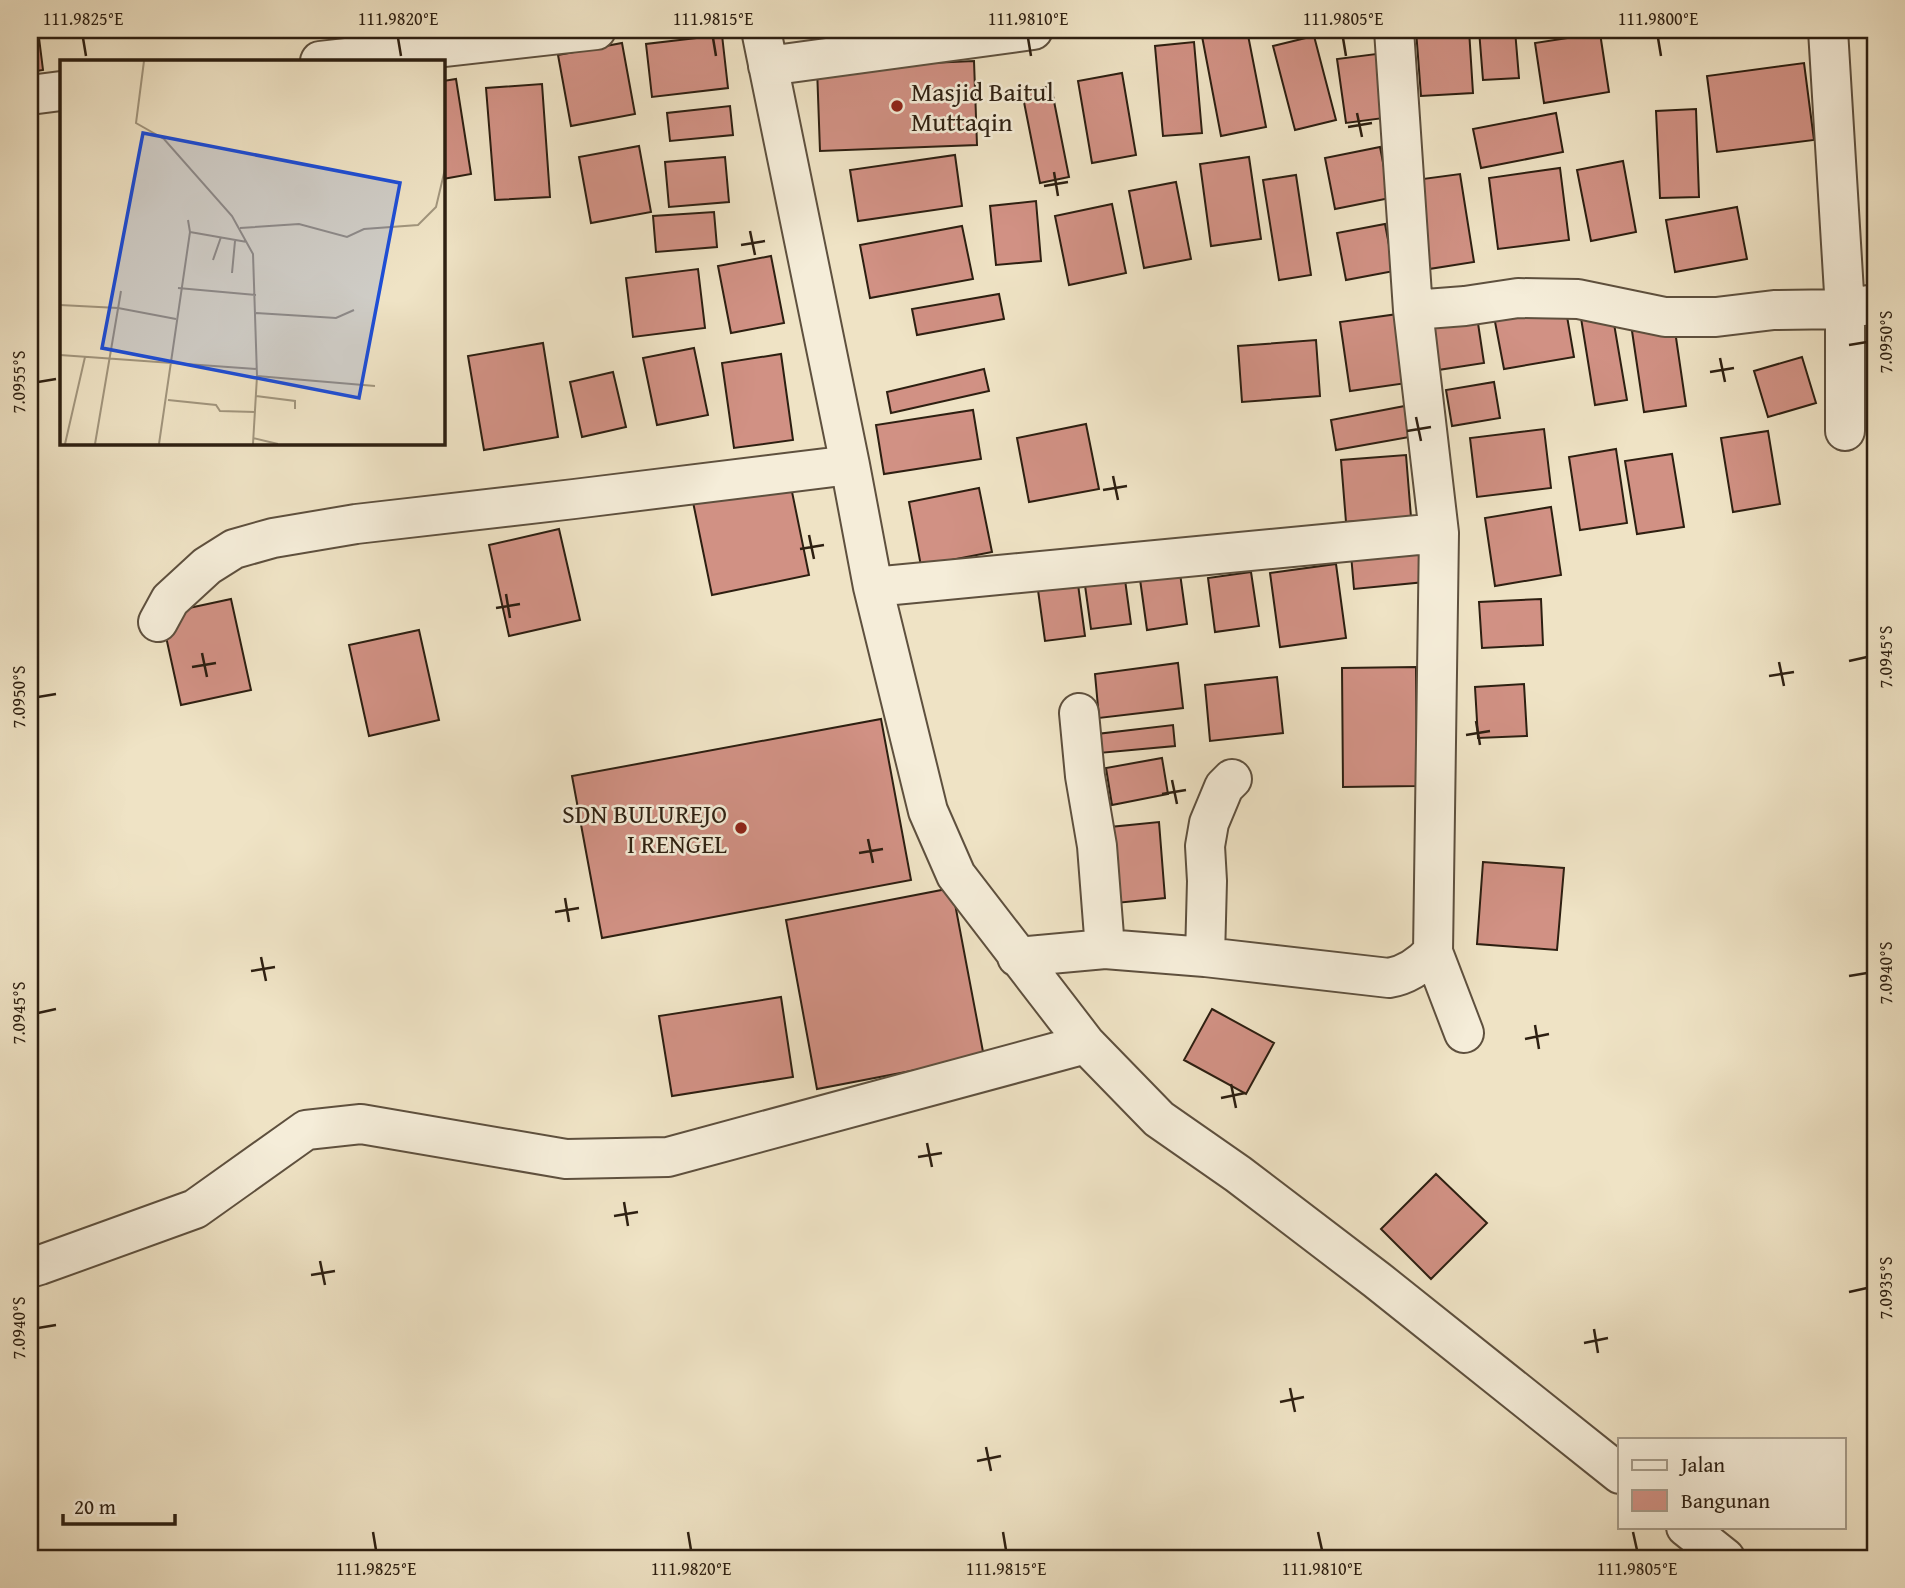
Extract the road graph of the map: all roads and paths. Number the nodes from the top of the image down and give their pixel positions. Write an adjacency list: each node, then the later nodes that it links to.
1 (596, 30): 6 (street)
2 (1033, 30): 5 (street)
3 (1394, 30): 10 (street)
4 (1828, 30): 9 (street)
5 (764, 48): 12 (street)
6 (329, 60)
7 (60, 91): 8 (street)
8 (30, 94)
9 (1860, 307): 10 (street); 11 (street)
10 (1413, 310): 13 (street)
11 (1845, 431)
12 (850, 464): 14 (street); 15 (street)
13 (1439, 533): 14 (street); 19 (street)
14 (873, 587): 20 (street)
15 (158, 622)
16 (1079, 713): 18 (street)
17 (1232, 779): 21 (street)
18 (1105, 949): 20 (street); 21 (street)
19 (1433, 952): 21 (street); 22 (street)
20 (1017, 957): 23 (street)
21 (1205, 957)
22 (1464, 1033)
23 (1086, 1044): 24 (street); 25 (street)
24 (30, 1268)
25 (1618, 1472)
26 (1687, 1528): 27 (street)
27 (1726, 1558)

